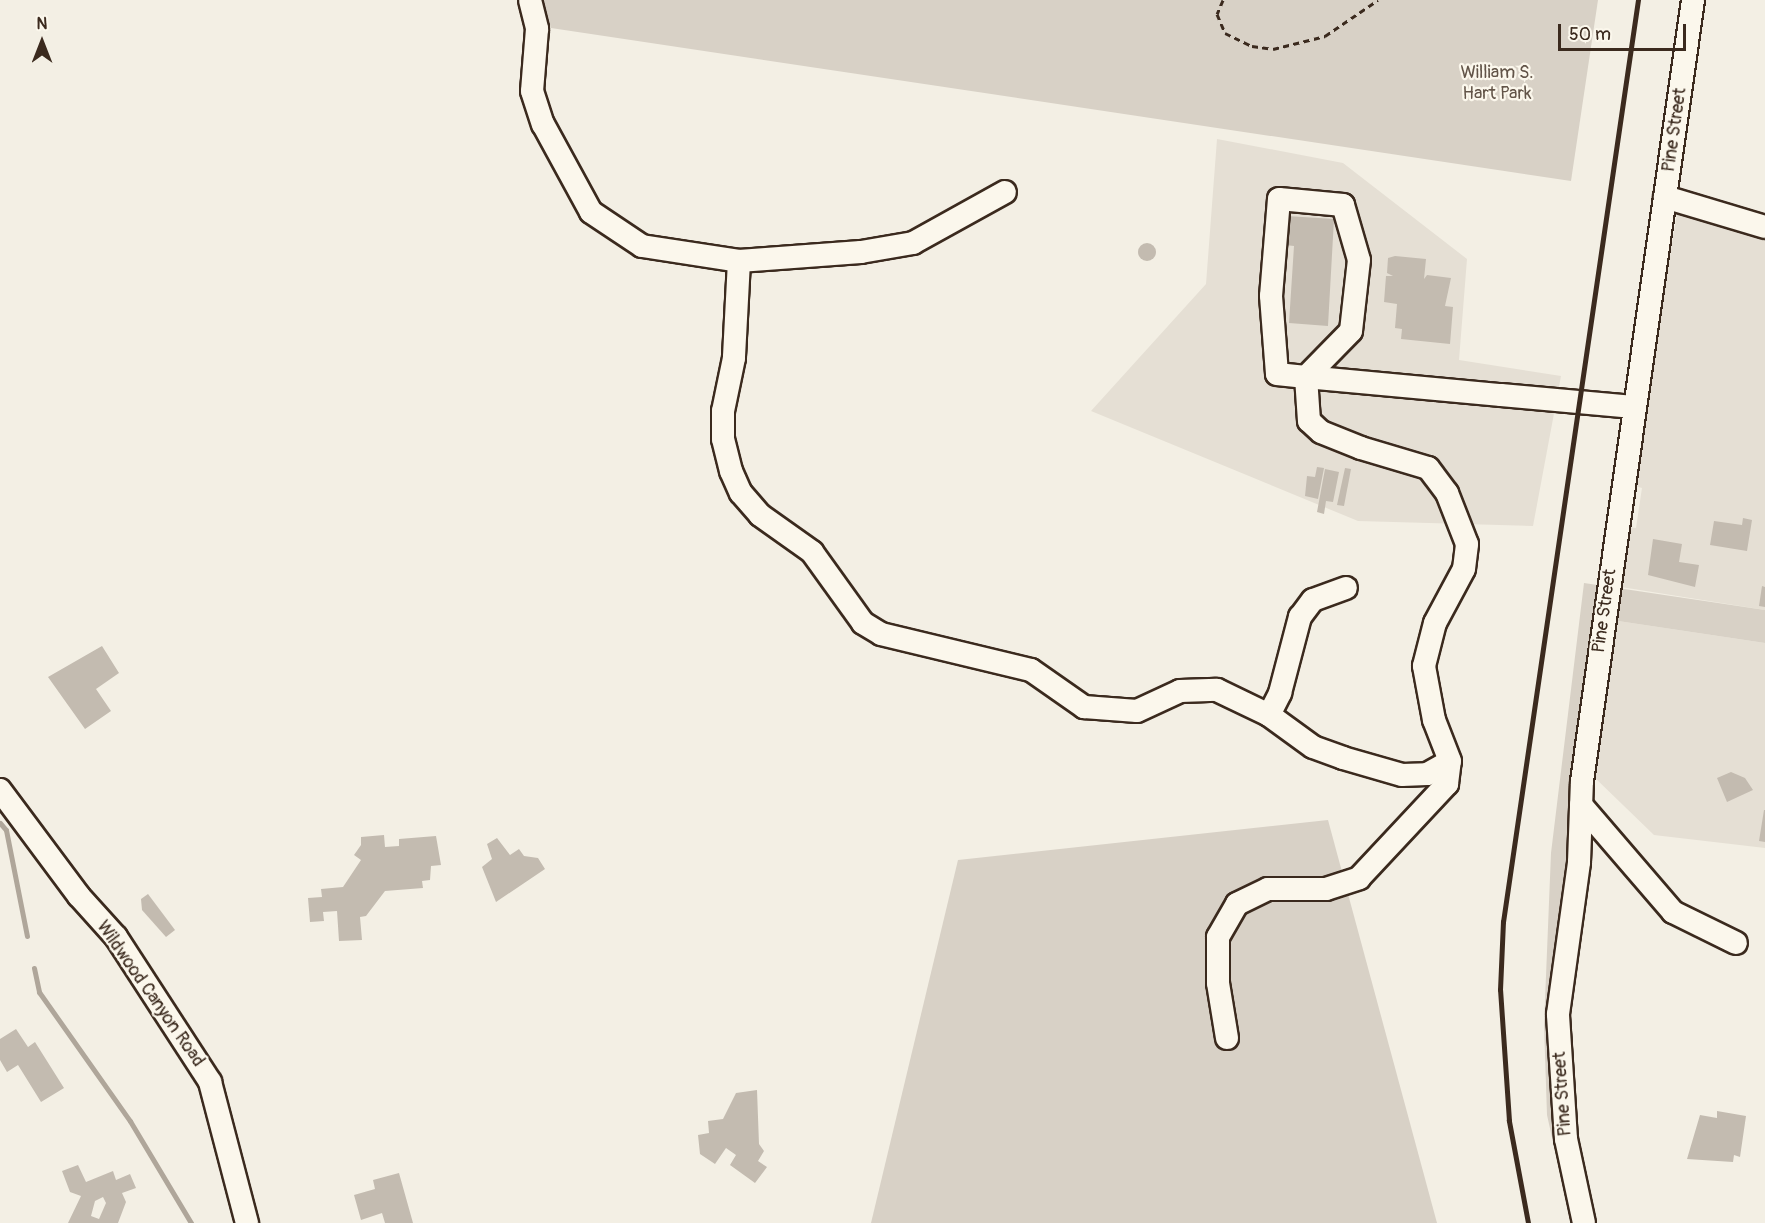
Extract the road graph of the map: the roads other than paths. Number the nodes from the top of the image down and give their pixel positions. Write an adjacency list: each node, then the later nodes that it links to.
1 (530, 0): 6 (street)
2 (1693, 0): 4 (street, Pine Street)
3 (1005, 192): 6 (street)
4 (1665, 197): 5 (street); 8 (street, Pine Street)
5 (1765, 227)
6 (739, 261): 10 (street)
7 (1306, 377): 7 (street); 8 (street); 11 (street)
8 (1633, 407): 13 (street, Pine Street)
9 (1346, 588): 10 (street)
10 (1269, 715): 11 (street)
11 (1450, 760): 15 (street)
12 (0, 790): 16 (street, Wildwood Canyon Road)
13 (1581, 805): 14 (street); 17 (street, Pine Street)
14 (1736, 943)
15 (1227, 1038)
16 (247, 1223)
17 (1584, 1223)

